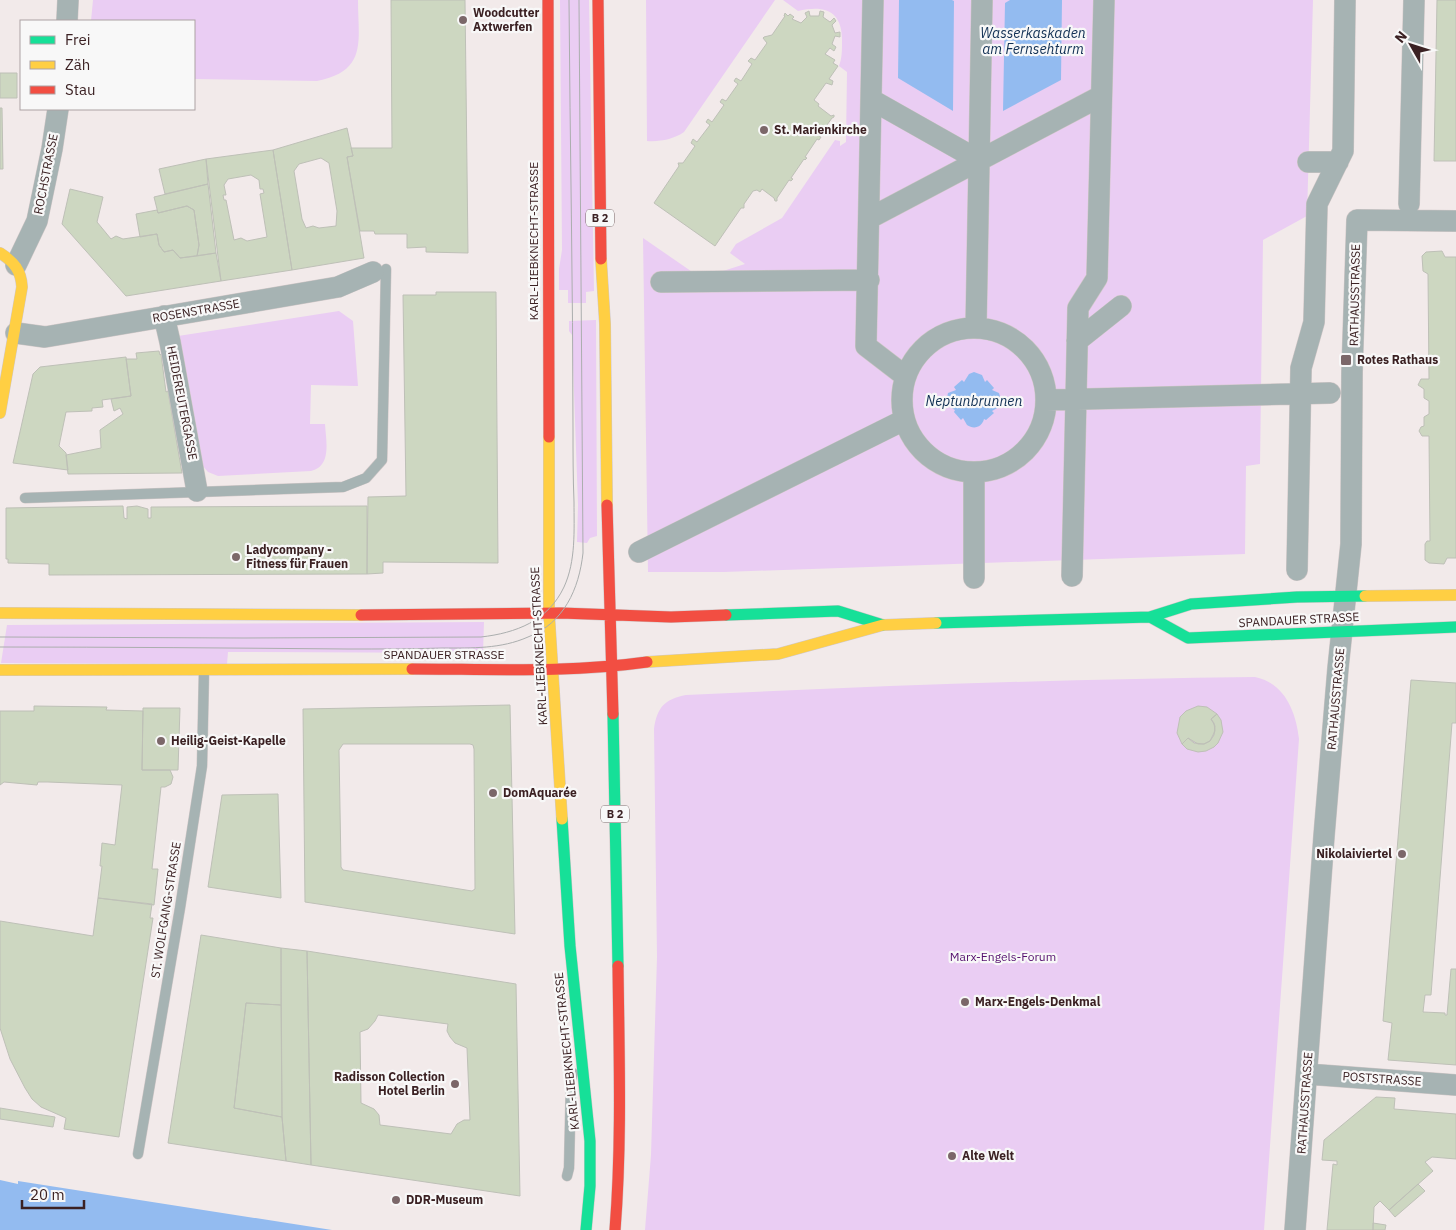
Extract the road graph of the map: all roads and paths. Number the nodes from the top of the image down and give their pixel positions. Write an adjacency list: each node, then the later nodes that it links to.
1 (68, 0): 9 (street)
2 (548, 0): 45 (main road, KARL-LIEBKNECHT-STRASSE)
3 (598, 0): 46 (main road, B 2)
4 (873, 0): 11 (street)
5 (982, 0): 13 (street)
6 (1345, 0): 15 (street)
7 (1414, 0): 16 (street)
8 (1109, 5): 10 (street)
9 (66, 20)
10 (1101, 96): 13 (street); 27 (street)
11 (872, 100): 13 (street); 17 (street)
12 (58, 110): 19 (street, ROCHSTRASSE)
13 (980, 161): 17 (street); 25 (street)
14 (1308, 162): 15 (street)
15 (1338, 162): 30 (street)
16 (1409, 213): 18 (street); 43 (street, RATHAUSSTRASSE)
17 (870, 218): 21 (street)
18 (1456, 220)
19 (8, 259): 26 (main road)
20 (380, 270): 24 (street, ROSENSTRASSE); 36 (lane)
21 (869, 280): 22 (street); 28 (street)
22 (661, 282)
23 (1121, 306): 27 (street)
24 (164, 316): 26 (street, ROSENSTRASSE); 36 (street, HEIDEREUTERGASSE)
25 (976, 328): 28 (street); 32 (street)
26 (16, 333): 33 (main road)
27 (1077, 342): 31 (street)
28 (905, 376): 34 (street)
29 (1330, 393): 30 (street)
30 (1300, 394): 31 (street); 39 (street)
31 (1076, 398): 32 (street); 40 (street)
32 (1046, 400): 35 (street)
33 (0, 413)
34 (904, 420): 35 (street); 38 (street)
35 (974, 472): 41 (street)
36 (197, 491): 37 (lane)
37 (25, 498)
38 (639, 552)
39 (1297, 570)
40 (1072, 576)
41 (974, 578)
42 (1456, 595): 43 (main road, SPANDAUER STRASSE)
43 (1345, 596): 47 (main road, SPANDAUER STRASSE); 50 (street, RATHAUSSTRASSE)
44 (0, 613): 45 (main road, SPANDAUER STRASSE)
45 (549, 613): 46 (main road, SPANDAUER STRASSE); 53 (main road, KARL-LIEBKNECHT-STRASSE)
46 (610, 616): 48 (main road, SPANDAUER STRASSE); 51 (main road, B 2)
47 (1150, 617): 48 (main road, SPANDAUER STRASSE); 50 (main road, SPANDAUER STRASSE)
48 (883, 625): 51 (main road, SPANDAUER STRASSE)
49 (1456, 627): 50 (main road, SPANDAUER STRASSE)
50 (1342, 632): 56 (street, RATHAUSSTRASSE)
51 (612, 667): 53 (main road, SPANDAUER STRASSE); 61 (main road, B 2)
52 (204, 669): 53 (main road, SPANDAUER STRASSE); 54 (main road, SPANDAUER STRASSE); 58 (lane, ST. WOLFGANG-STRASSE)
53 (553, 669): 55 (main road, KARL-LIEBKNECHT-STRASSE)
54 (0, 670)
55 (581, 1054): 59 (lane); 60 (main road, KARL-LIEBKNECHT-STRASSE)
56 (1307, 1074): 57 (street, POSTSTRASSE); 62 (street, RATHAUSSTRASSE)
57 (1456, 1085)
58 (138, 1154)
59 (567, 1176)
60 (586, 1230)
61 (615, 1230)
62 (1295, 1230)

